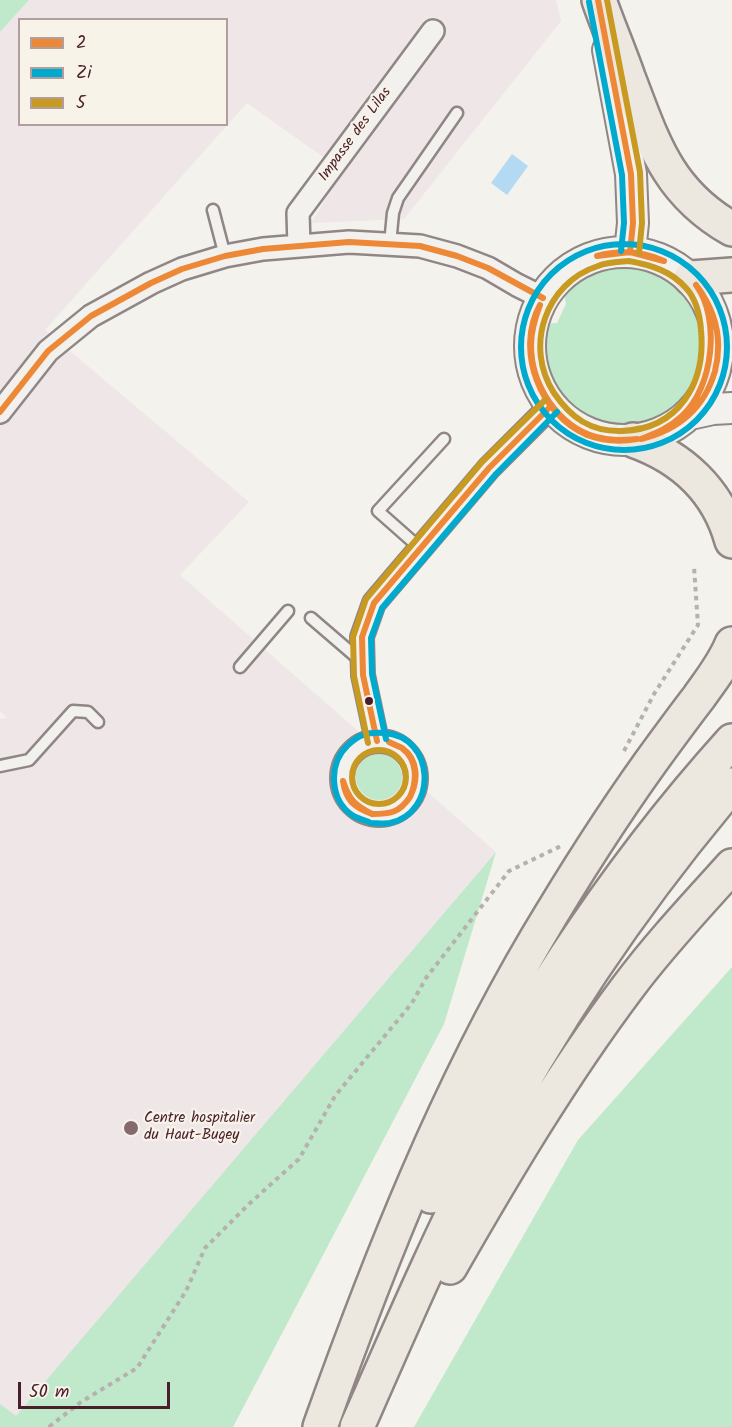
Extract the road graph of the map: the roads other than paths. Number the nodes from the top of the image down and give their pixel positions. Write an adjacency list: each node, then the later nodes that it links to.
1 (598, 0): 5 (highway); 8 (main road)
2 (433, 31): 7 (street, Impasse des Lilas)
3 (457, 112): 6 (lane)
4 (213, 210): 9 (lane)
5 (732, 229)
6 (390, 244): 7 (street); 12 (street)
7 (299, 246): 9 (street)
8 (630, 252): 11 (main road); 12 (main road)
9 (225, 256): 16 (street)
10 (732, 275): 11 (highway)
11 (691, 278): 13 (main road)
12 (543, 298): 14 (main road)
13 (725, 368): 17 (main road)
14 (551, 406): 19 (main road); 21 (street)
15 (732, 408): 17 (main road)
16 (0, 411)
17 (690, 414): 19 (main road)
18 (444, 439): 21 (lane)
19 (633, 440): 20 (highway)
20 (732, 541)
21 (421, 549): 25 (street)
22 (288, 611): 26 (lane)
23 (311, 618): 25 (lane)
24 (732, 644): 33 (highway)
25 (363, 663): 28 (street)
26 (240, 667)
27 (98, 722): 30 (lane)
28 (377, 741)
29 (732, 741): 34 (highway)
30 (0, 766)
31 (732, 785): 35 (highway)
32 (732, 866): 35 (highway)
33 (320, 1427)
34 (325, 1427)
35 (357, 1427)

